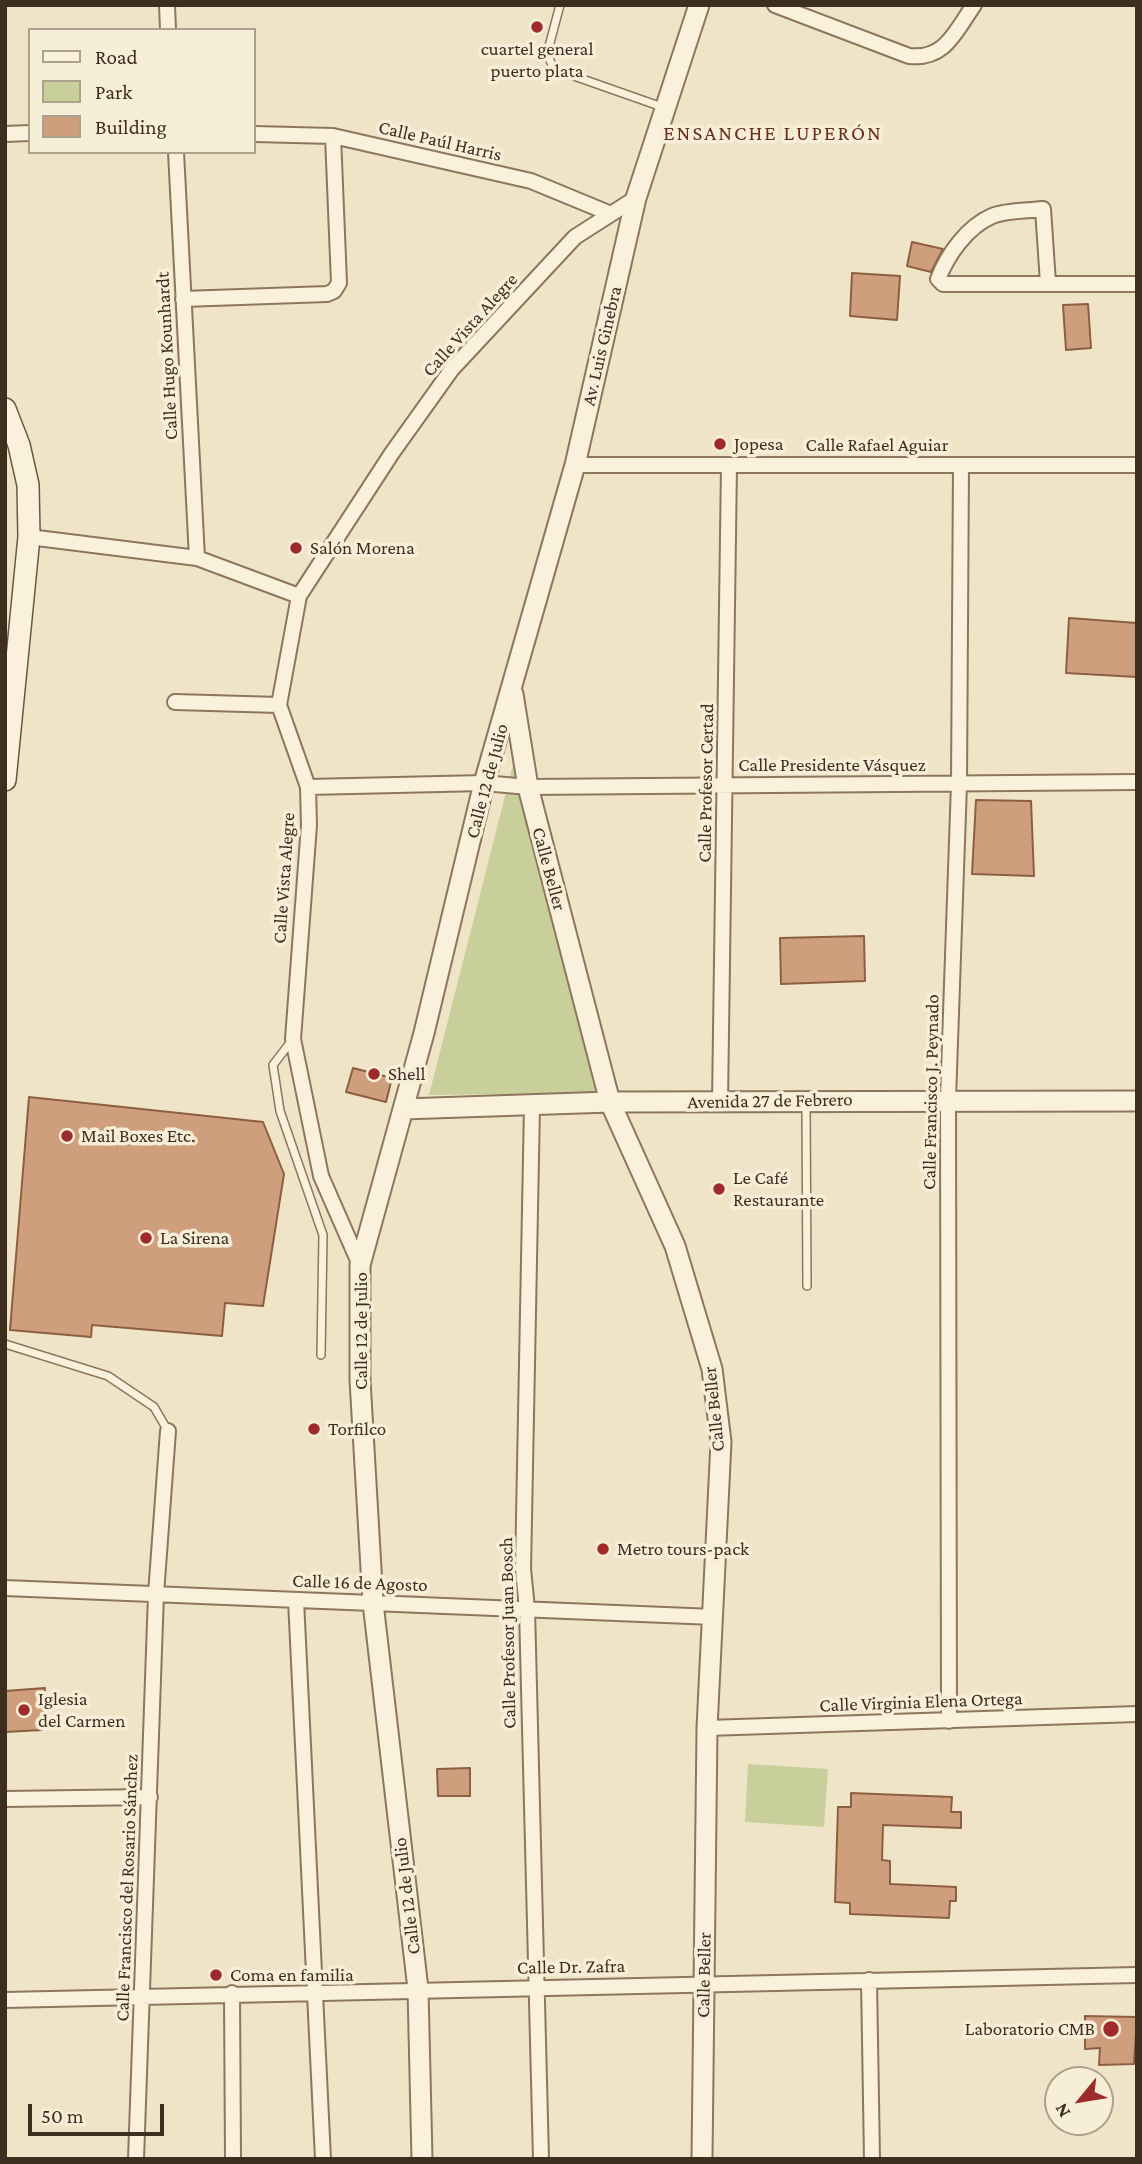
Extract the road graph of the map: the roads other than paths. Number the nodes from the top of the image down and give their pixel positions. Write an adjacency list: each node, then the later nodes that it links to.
1 (167, 5): 6 (street)
2 (560, 5): 7 (lane)
3 (699, 5): 7 (street, Av. Luis Ginebra)
4 (775, 5): 5 (street)
5 (974, 5)
6 (169, 28)
7 (666, 108): 13 (street, Av. Luis Ginebra)
8 (28, 133): 9 (street)
9 (5, 134)
10 (256, 134): 11 (street, Calle Paúl Harris)
11 (333, 136): 14 (street, Calle Paúl Harris); 17 (street)
12 (176, 154): 17 (street, Calle Hugo Kounhardt)
13 (636, 198): 14 (street, Calle Vista Alegre); 19 (street, Av. Luis Ginebra)
14 (611, 214): 25 (street, Calle Vista Alegre)
15 (1048, 283): 15 (street); 16 (street)
16 (1137, 284)
17 (183, 299): 24 (street, Calle Hugo Kounhardt)
18 (5, 409): 23 (main road)
19 (575, 465): 20 (street, Calle Rafael Aguiar); 26 (street, Av. Luis Ginebra)
20 (729, 465): 21 (street, Calle Rafael Aguiar); 33 (street, Calle Profesor Certad)
21 (961, 465): 22 (street, Calle Rafael Aguiar); 32 (street, Calle Francisco J. Peynado)
22 (1137, 465)
23 (29, 537): 24 (street); 29 (main road)
24 (197, 558): 25 (street)
25 (299, 596): 28 (street, Calle Vista Alegre)
26 (513, 689): 31 (street, Calle 12 de Julio); 35 (street, Calle Beller)
27 (175, 702): 28 (street)
28 (279, 705): 34 (street, Calle Vista Alegre)
29 (5, 780)
30 (1137, 782): 32 (street, Calle Presidente Vásquez)
31 (484, 783): 34 (street); 35 (street, Calle Presidente Vásquez); 43 (street, Calle 12 de Julio)
32 (959, 784): 33 (street, Calle Presidente Vásquez); 37 (street, Calle Francisco J. Peynado)
33 (726, 785): 35 (street, Calle Presidente Vásquez); 41 (street, Calle Profesor Certad)
34 (308, 787): 36 (street, Calle Vista Alegre)
35 (528, 787): 40 (street, Calle Beller)
36 (293, 1039): 44 (street, Calle Vista Alegre); 47 (lane)
37 (948, 1099): 38 (street, Avenida 27 de Febrero); 39 (street, Avenida 27 de Febrero); 56 (street, Calle Francisco J. Peynado)
38 (806, 1101): 41 (street, Avenida 27 de Febrero); 45 (lane)
39 (1137, 1101)
40 (610, 1102): 41 (street, Avenida 27 de Febrero); 42 (street, Avenida 27 de Febrero); 54 (street, Calle Beller)
41 (720, 1102)
42 (532, 1105): 43 (street, Avenida 27 de Febrero); 53 (street, Calle Profesor Juan Bosch)
43 (403, 1109): 44 (street, Calle 12 de Julio)
44 (360, 1265): 52 (street, Calle 12 de Julio)
45 (807, 1286)
46 (5, 1344): 48 (lane, Calle Francisco del Rosario Sánchez)
47 (321, 1355)
48 (167, 1432): 50 (street, Calle Francisco del Rosario Sánchez)
49 (5, 1588): 50 (street, Calle 16 de Agosto)
50 (156, 1594): 51 (street, Calle 16 de Agosto); 58 (street, Calle Francisco del Rosario Sánchez)
51 (296, 1600): 52 (street, Calle 16 de Agosto); 65 (street)
52 (373, 1603): 53 (street, Calle 16 de Agosto); 64 (street, Calle 12 de Julio)
53 (527, 1609): 54 (street, Calle 16 de Agosto); 63 (street, Calle Profesor Juan Bosch)
54 (714, 1617): 57 (street, Calle Beller)
55 (1137, 1714): 56 (street, Calle Virginia Elena Ortega)
56 (949, 1721): 57 (street, Calle Virginia Elena Ortega)
57 (707, 1728): 62 (street, Calle Beller)
58 (150, 1797): 59 (street); 67 (street, Calle Francisco del Rosario Sánchez)
59 (5, 1799)
60 (1137, 1975): 61 (street, Calle Dr. Zafra)
61 (869, 1980): 62 (street, Calle Dr. Zafra); 75 (street)
62 (704, 1983): 63 (street, Calle Dr. Zafra); 74 (street, Calle Beller)
63 (534, 1987): 64 (street, Calle Dr. Zafra); 73 (street, Calle Profesor Juan Bosch)
64 (418, 1989): 65 (street, Calle Dr. Zafra); 72 (street, Calle 12 de Julio)
65 (318, 1991): 66 (street, Calle Dr. Zafra); 71 (street)
66 (232, 1993): 67 (street, Calle Dr. Zafra); 70 (street)
67 (142, 1994): 68 (street, Calle Dr. Zafra); 69 (street, Calle Francisco del Rosario Sánchez)
68 (5, 2000)
69 (136, 2159)
70 (233, 2159)
71 (323, 2159)
72 (422, 2159)
73 (541, 2159)
74 (702, 2159)
75 (872, 2159)

